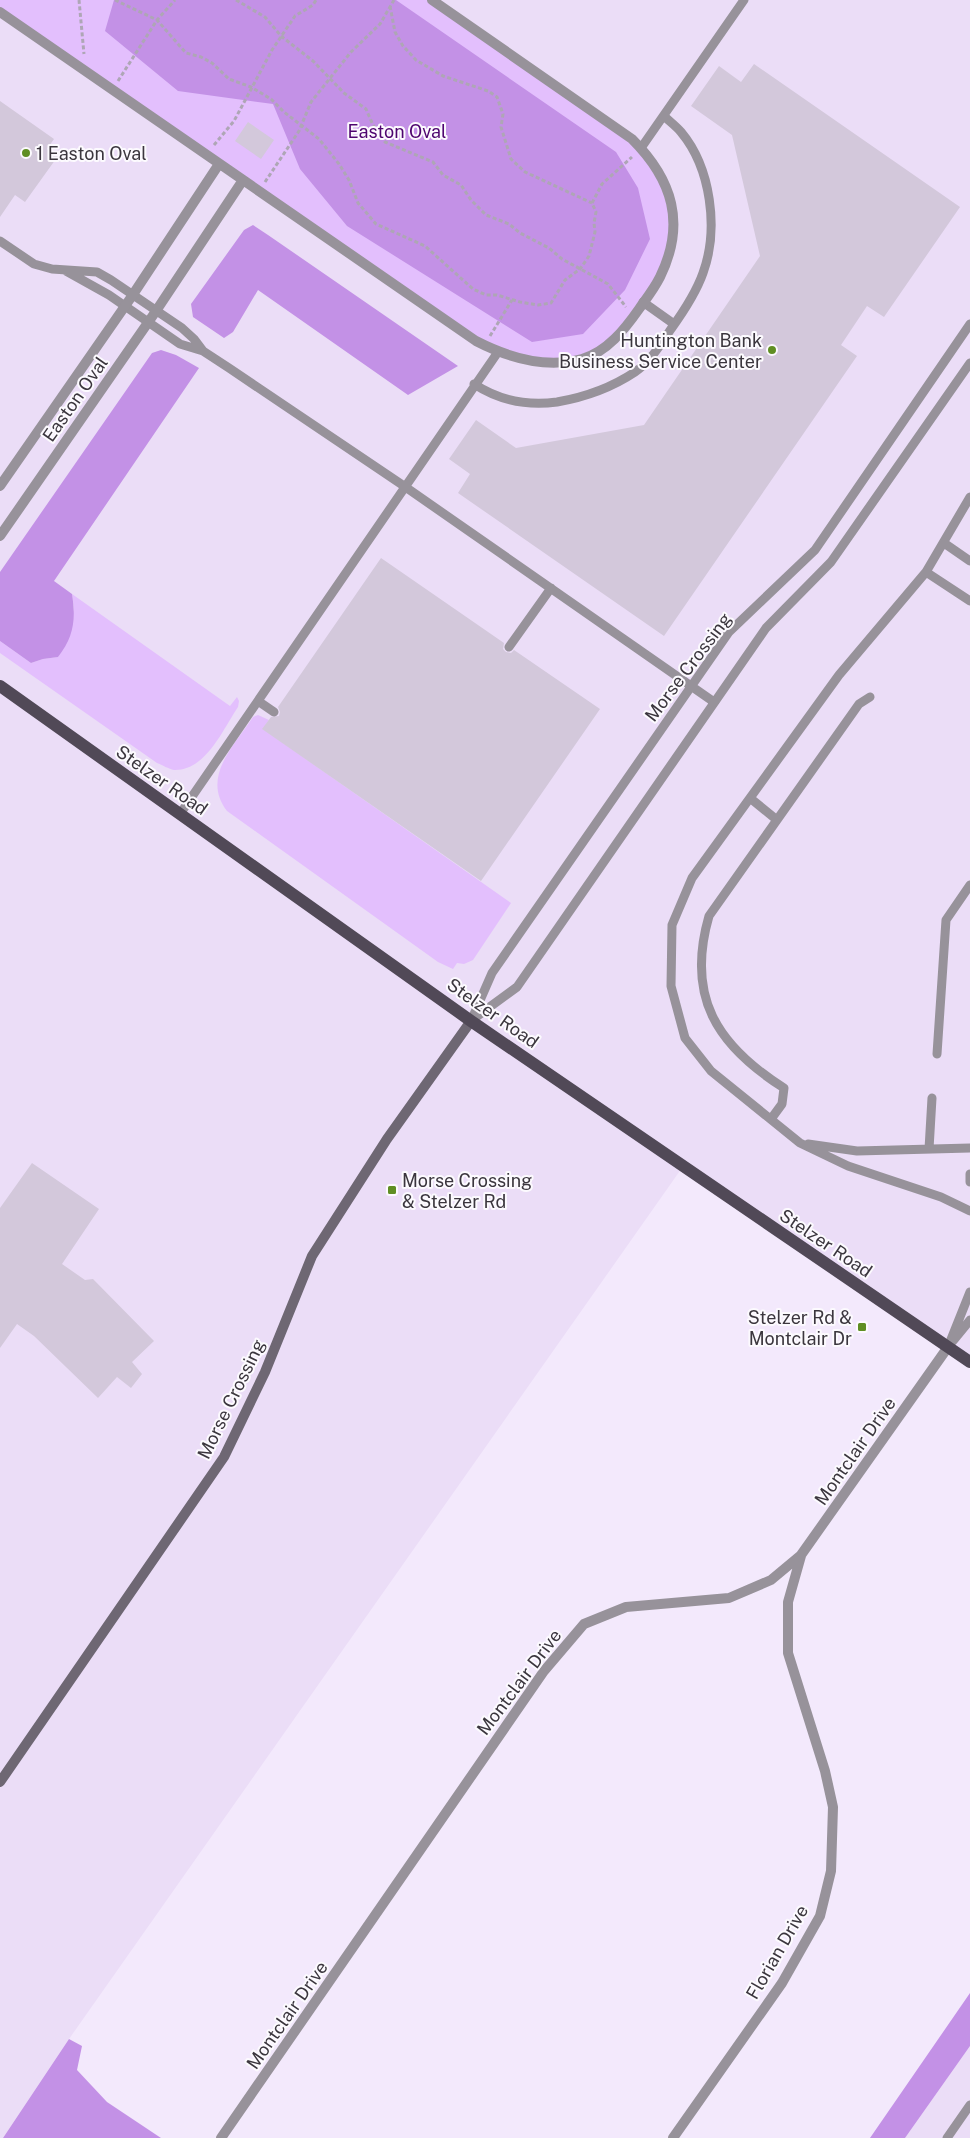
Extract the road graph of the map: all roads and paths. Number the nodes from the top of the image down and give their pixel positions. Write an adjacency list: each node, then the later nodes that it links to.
1 (79, 0): 13 (path)
2 (115, 0): 11 (path)
3 (175, 0): 11 (path)
4 (236, 0): 12 (path)
5 (316, 0): 12 (path)
6 (394, 0): 9 (path)
7 (432, 0): 19 (street)
8 (744, 0): 17 (lane)
9 (390, 6): 14 (path); 24 (path)
10 (0, 12): 13 (street)
11 (157, 20): 15 (path); 16 (path)
12 (281, 36): 14 (path); 15 (path)
13 (85, 72): 16 (street)
14 (331, 78): 18 (path); 26 (path)
15 (251, 87): 18 (path); 20 (path)
16 (112, 90): 20 (street)
17 (664, 116): 19 (lane); 35 (lane)
18 (302, 125): 23 (path); 29 (path)
19 (641, 148): 24 (path); 30 (street)
20 (205, 154): 21 (street)
21 (219, 164): 22 (street); 28 (street, Easton Oval)
22 (243, 180): 23 (street); 32 (street, Easton Oval)
23 (259, 191): 37 (street)
24 (592, 203): 26 (path)
25 (0, 241): 27 (lane)
26 (580, 269): 29 (path); 33 (path)
27 (66, 271): 28 (lane); 31 (lane)
28 (132, 296): 31 (street, Easton Oval); 32 (lane)
29 (512, 300): 37 (path)
30 (643, 302): 33 (street); 35 (lane)
31 (124, 307): 34 (lane); 42 (street, Easton Oval)
32 (156, 312): 34 (street, Easton Oval); 38 (lane)
33 (634, 317): 39 (street)
34 (148, 323): 38 (lane); 45 (street, Easton Oval)
35 (674, 324): 41 (lane)
36 (970, 324): 53 (lane, Morse Crossing)
37 (484, 345): 39 (street)
38 (202, 351): 43 (lane)
39 (498, 352): 41 (lane)
40 (970, 363): 56 (lane, Morse Crossing)
41 (474, 384): 43 (lane)
42 (0, 486)
43 (404, 486): 49 (lane); 55 (lane)
44 (970, 497): 46 (lane)
45 (0, 536)
46 (944, 544): 47 (lane); 48 (lane)
47 (970, 561)
48 (926, 572): 50 (lane); 58 (lane)
49 (551, 588): 51 (lane); 53 (lane)
50 (970, 601)
51 (509, 646)
52 (0, 686): 59 (main road, Stelzer Road)
53 (691, 686): 56 (lane); 62 (lane, Morse Crossing)
54 (870, 697): 60 (lane)
55 (258, 701): 57 (lane); 59 (lane)
56 (714, 702): 62 (lane, Morse Crossing)
57 (274, 712)
58 (750, 798): 60 (lane); 65 (lane)
59 (180, 814): 62 (main road, Stelzer Road)
60 (777, 820): 65 (lane)
61 (970, 885): 63 (lane)
62 (471, 1021): 74 (main road, Stelzer Road); 77 (main road, Morse Crossing)
63 (937, 1054)
64 (932, 1098): 68 (lane)
65 (771, 1119): 66 (lane)
66 (800, 1143): 68 (lane); 71 (lane)
67 (970, 1148): 68 (lane)
68 (930, 1149)
69 (970, 1174): 70 (lane)
70 (970, 1182)
71 (970, 1211)
72 (970, 1292): 74 (lane)
73 (970, 1320): 74 (lane)
74 (948, 1347): 75 (main road, Stelzer Road); 76 (street, Montclair Drive)
75 (970, 1362)
76 (801, 1555): 79 (street, Montclair Drive); 80 (street, Florian Drive)
77 (0, 1782)
78 (970, 2105): 81 (lane)
79 (221, 2138)
80 (673, 2138)
81 (947, 2138)

